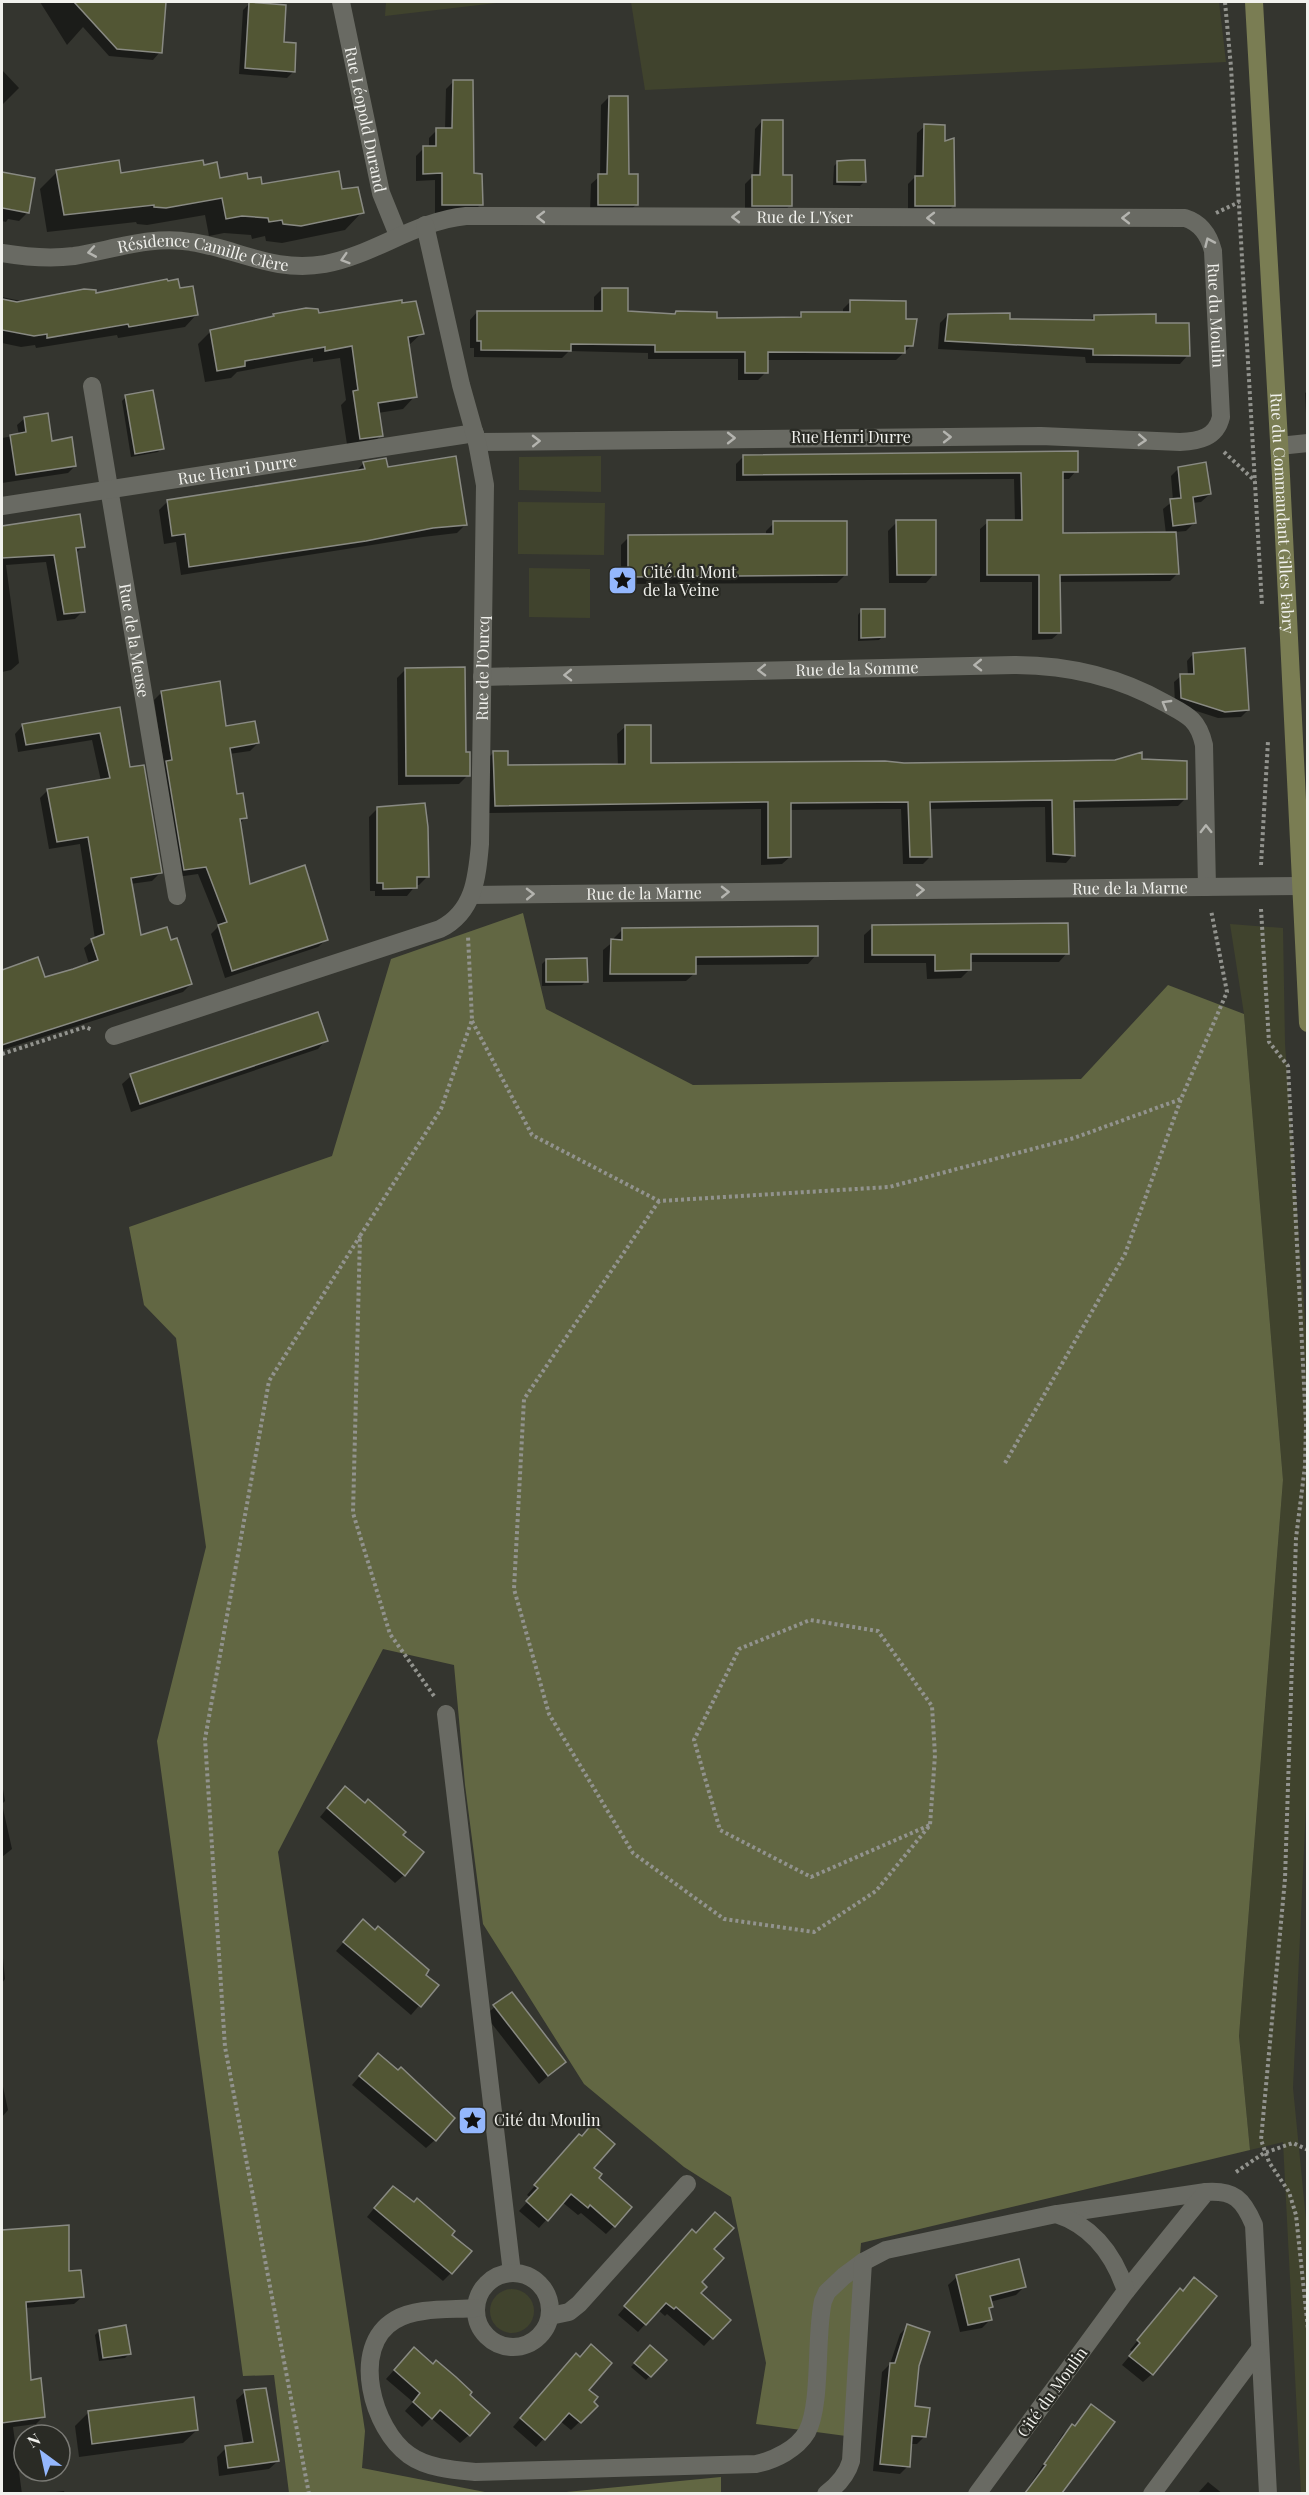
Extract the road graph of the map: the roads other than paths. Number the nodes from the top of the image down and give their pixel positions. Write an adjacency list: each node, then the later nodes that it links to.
1 (341, 2): 5 (street, Rue Léopold Durand)
2 (1254, 2): 11 (street, Rue du Commandant Gilles Fabry)
3 (1185, 218): 4 (street, Rue de L'Yser, one-way to 4); 8 (street, Rue du Moulin, one-way to 3)
4 (425, 225): 5 (street, Rue de L'Yser); 9 (street, Rue de l'Ourcq)
5 (398, 235): 6 (street, Résidence Camille Clère, one-way to 6)
6 (2, 253)
7 (92, 386): 12 (street, Rue de la Meuse)
8 (1213, 431): 9 (street, Rue Henri Durre, one-way to 8)
9 (476, 437): 12 (street, Rue Henri Durre); 14 (street, Rue de l'Ourcq)
10 (1308, 442): 11 (street)
11 (1279, 446): 16 (street, Rue du Commandant Gilles Fabry)
12 (109, 490): 13 (street, Rue Henri Durre); 19 (street, Rue de la Meuse)
13 (2, 506)
14 (482, 677): 15 (street, Rue de la Somme, one-way to 14); 18 (street, Rue de l'Ourcq)
15 (1204, 745): 17 (street, Rue de la Marne, one-way to 15)
16 (1300, 886): 17 (street, Rue de la Marne); 20 (street, Rue du Commandant Gilles Fabry)
17 (1207, 887): 18 (street, Rue de la Marne, one-way to 17)
18 (472, 895): 21 (street)
19 (177, 896)
20 (1308, 1023)
21 (114, 1036)
22 (446, 1714): 27 (street)
23 (687, 2184): 30 (street)
24 (1206, 2192): 25 (street); 28 (street, Cité du Moulin); 31 (street)
25 (1056, 2214): 26 (street); 28 (street)
26 (863, 2262): 29 (street); 32 (street)
27 (512, 2273): 29 (street); 30 (street)
28 (1126, 2291): 33 (street, Cité du Moulin)
29 (476, 2308): 30 (street)
30 (550, 2316)
31 (1259, 2350): 34 (street); 35 (street)
32 (826, 2493)
33 (977, 2493)
34 (1152, 2493)
35 (1268, 2493)

